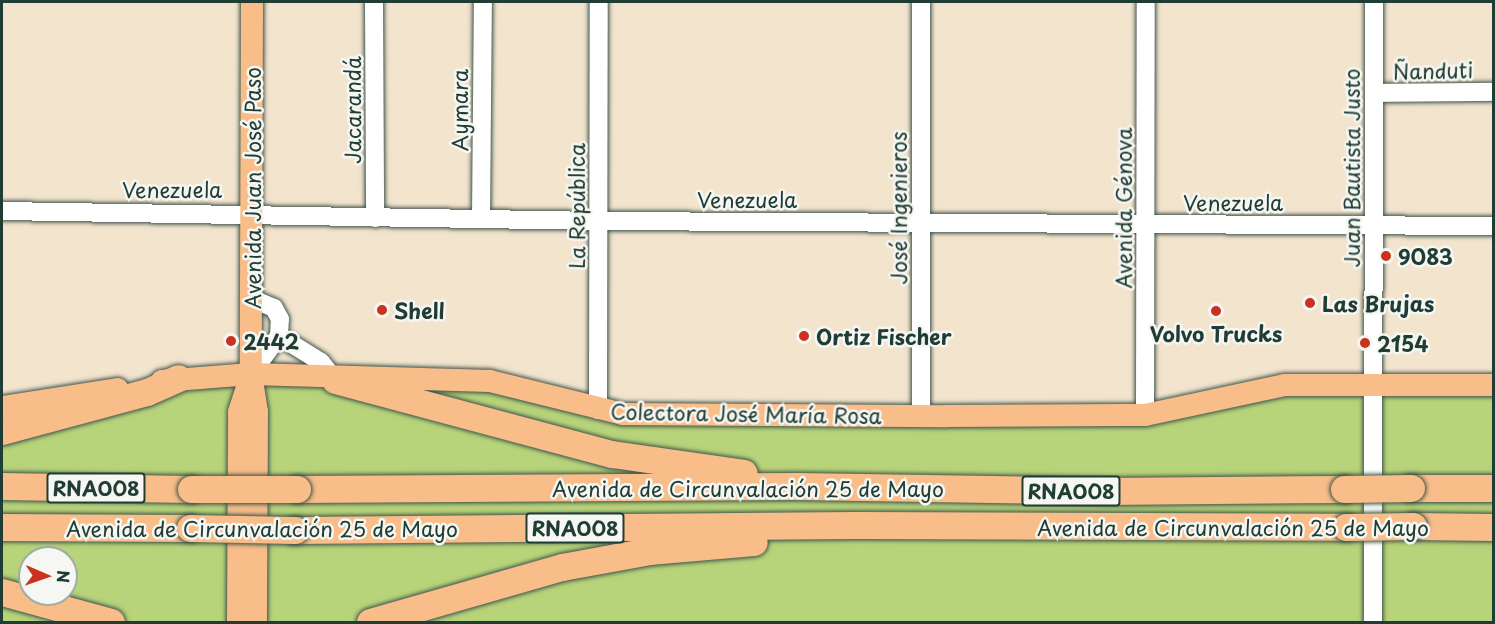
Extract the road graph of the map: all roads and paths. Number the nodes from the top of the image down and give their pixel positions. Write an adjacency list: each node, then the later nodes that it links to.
1 (252, 2): 11 (main road, Avenida Juan José Paso)
2 (374, 2): 12 (street, Jacarandá)
3 (483, 2): 13 (street, Aymara)
4 (599, 2): 14 (street, La República)
5 (921, 2): 15 (street, José Ingenieros)
6 (1146, 2): 16 (street, Avenida Génova)
7 (1374, 2): 9 (street, Juan Bautista Justo)
8 (1494, 92): 9 (street, Ñanduti)
9 (1374, 93): 17 (street, Juan Bautista Justo)
10 (2, 211): 11 (street, Venezuela)
11 (252, 217): 12 (street, Venezuela); 19 (main road, Avenida Juan José Paso)
12 (375, 218): 13 (street, Venezuela)
13 (481, 219): 14 (street, Venezuela)
14 (598, 221): 15 (street, Venezuela); 27 (street, La República)
15 (921, 223): 16 (street, Venezuela); 28 (street, José Ingenieros)
16 (1146, 224): 17 (street, Venezuela); 29 (street, Avenida Génova)
17 (1373, 226): 18 (street, Venezuela); 24 (street, Juan Bautista Justo)
18 (1494, 226)
19 (251, 298): 20 (street); 21 (main road, Avenida Juan José Paso)
20 (279, 336): 21 (street); 23 (street)
21 (251, 375): 22 (main road, Colectora José María Rosa); 23 (main road, Colectora José María Rosa); 39 (main road, Avenida Juan José Paso); 40 (main road, Avenida Juan José Paso)
22 (178, 378): 26 (main road, Colectora José María Rosa); 30 (highway)
23 (335, 380): 27 (main road, Colectora José María Rosa); 32 (highway)
24 (1374, 385): 25 (main road, Colectora José María Rosa); 29 (main road, Colectora José María Rosa); 42 (street, Juan Bautista Justo)
25 (1494, 385)
26 (2, 407)
27 (598, 410): 28 (main road, Colectora José María Rosa)
28 (921, 415): 29 (main road, Colectora José María Rosa)
29 (1145, 415)
30 (2, 431)
31 (2, 486): 32 (highway, Avenida de Circunvalación 25 de Mayo / RNA008, bridge)
32 (798, 486): 33 (highway, Avenida de Circunvalación 25 de Mayo / RNA008, bridge)
33 (1494, 488)
34 (856, 525): 35 (highway, Avenida de Circunvalación 25 de Mayo / RNA008, bridge); 36 (highway, Avenida de Circunvalación 25 de Mayo / RNA008, bridge); 41 (highway)
35 (2, 526)
36 (1494, 527)
37 (2, 592): 38 (highway)
38 (111, 622)
39 (238, 622)
40 (256, 622)
41 (370, 622)
42 (1373, 622)

